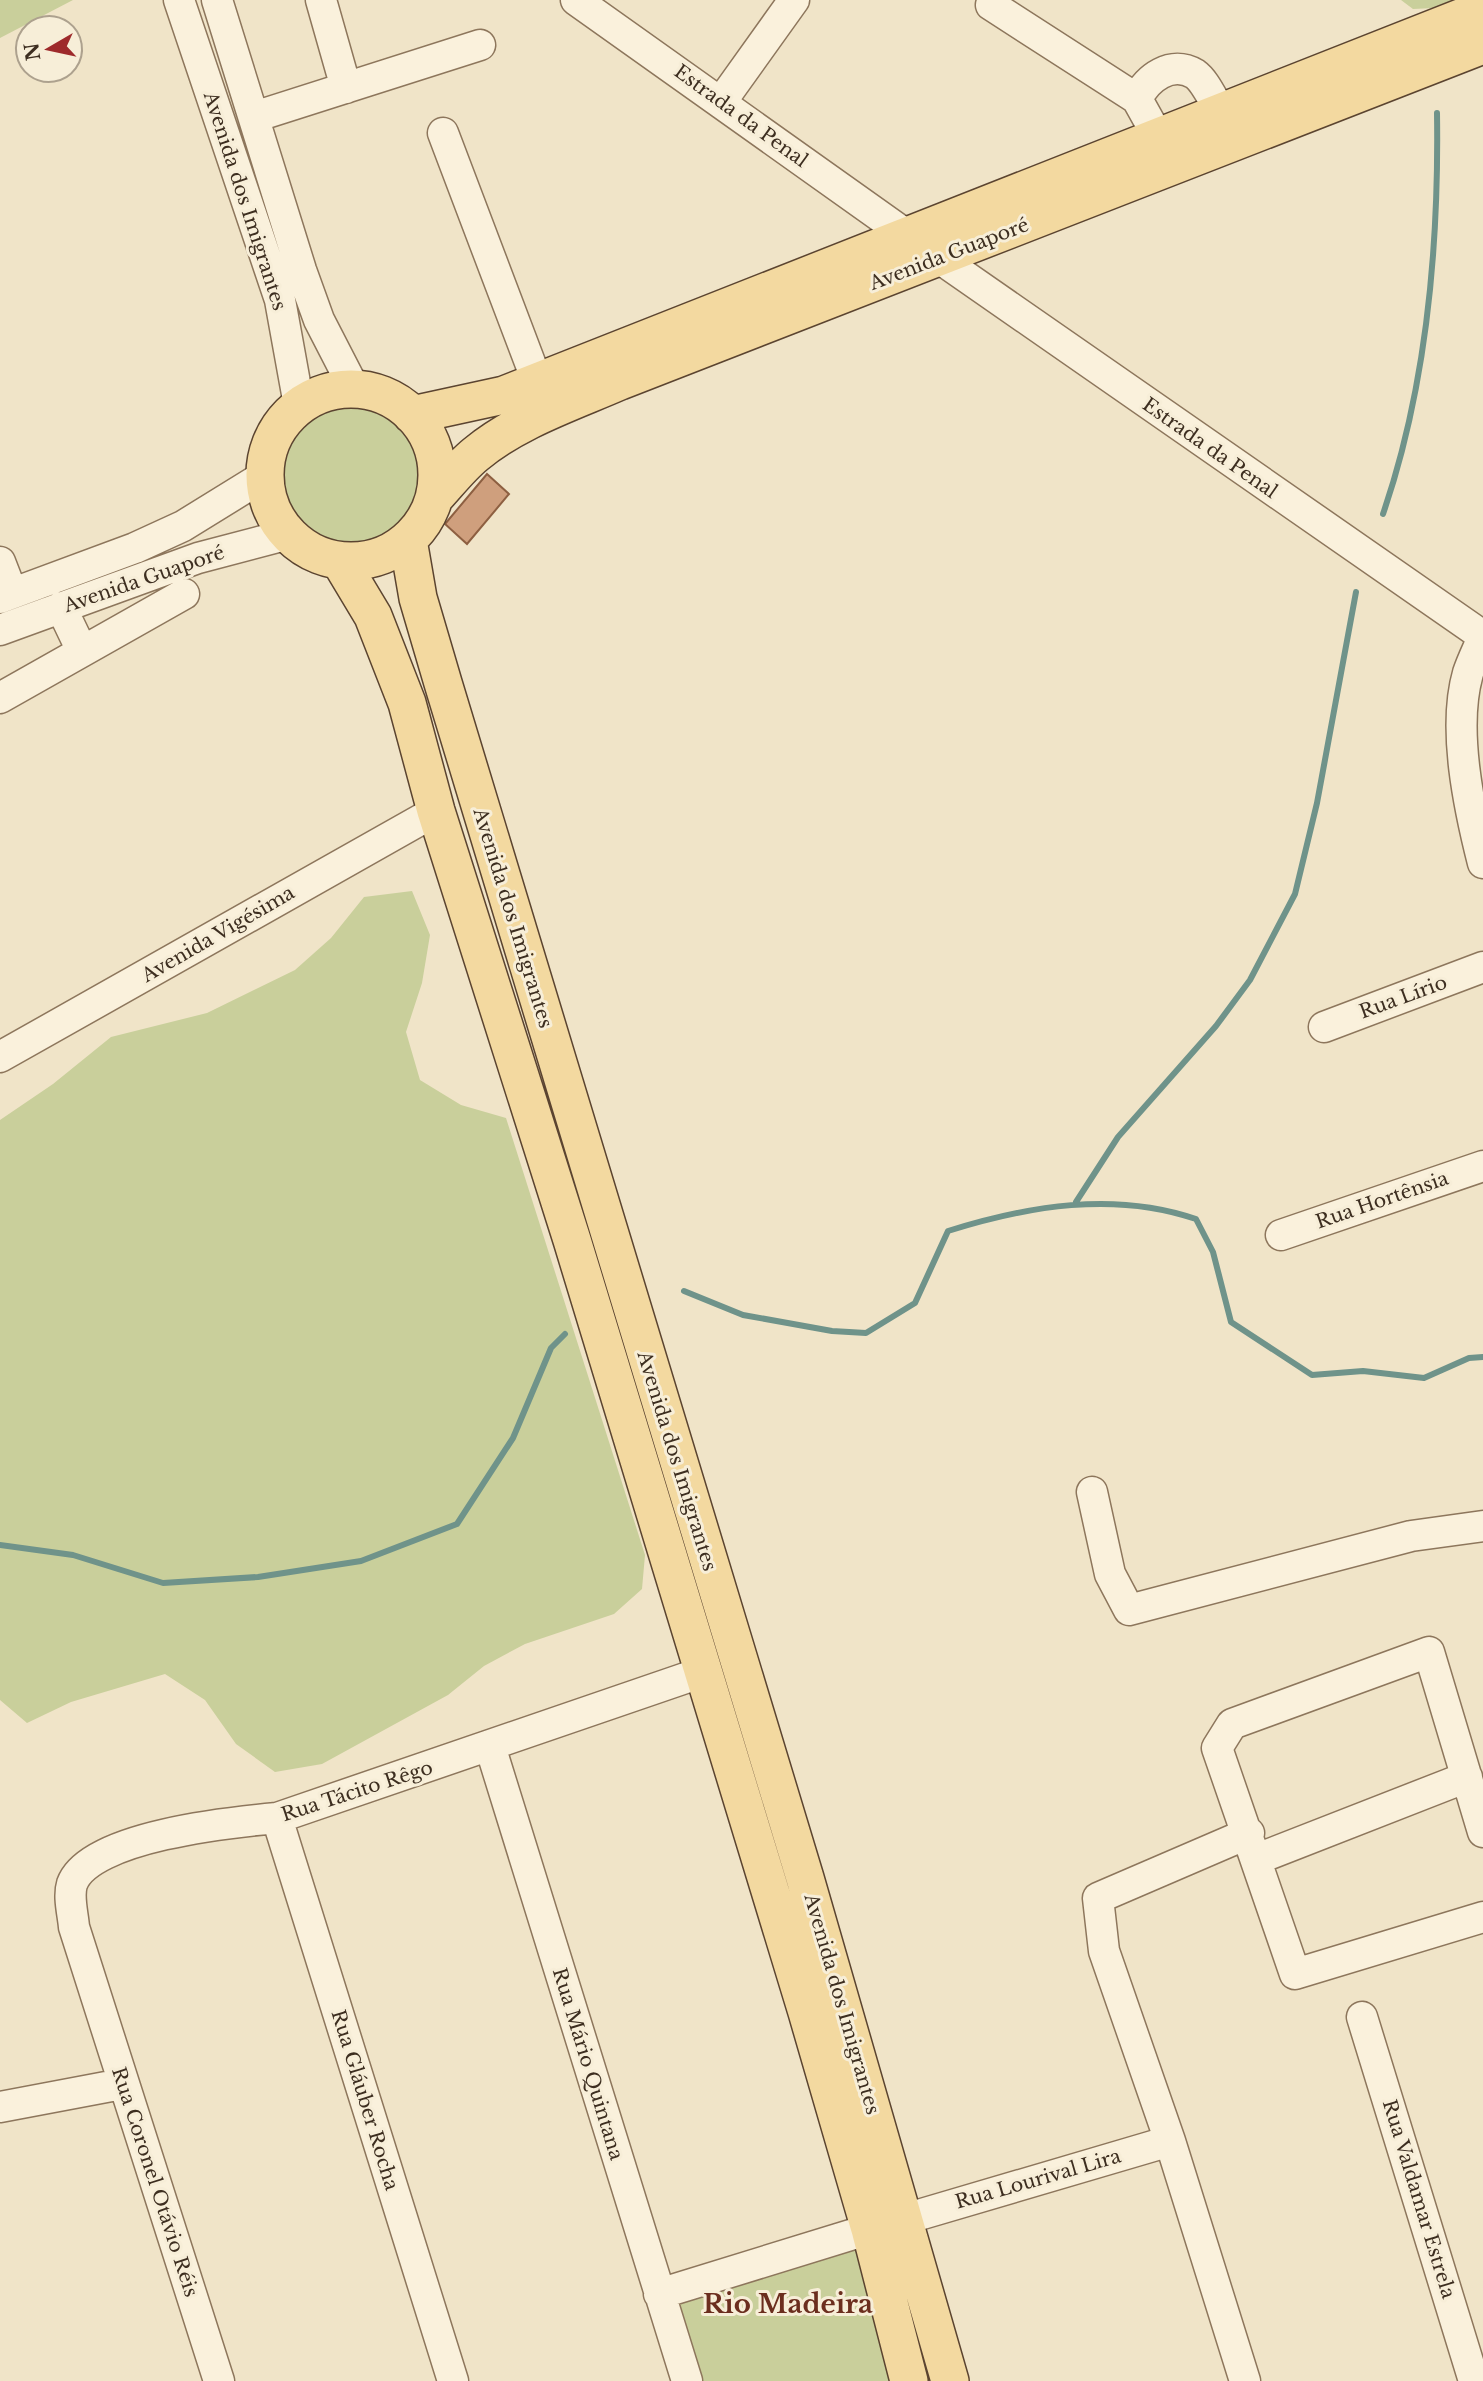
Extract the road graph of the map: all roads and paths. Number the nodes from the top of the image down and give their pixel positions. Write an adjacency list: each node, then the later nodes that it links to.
1 (179, 0): 21 (street, Avenida dos Imigrantes)
2 (217, 0): 14 (street, Avenida dos Imigrantes)
3 (321, 0): 10 (street)
4 (576, 0): 12 (street, Estrada da Penal)
5 (794, 0): 12 (street)
6 (991, 5): 11 (street)
7 (1483, 9): 13 (main road, Avenida Guaporé)
8 (1483, 44): 18 (main road, Avenida Guaporé)
9 (481, 46): 10 (street)
10 (346, 88): 14 (street)
11 (1137, 99): 13 (street); 16 (street)
12 (721, 102): 17 (street, Estrada da Penal)
13 (1220, 110): 16 (main road, Avenida Guaporé)
14 (254, 117): 20 (street, Avenida dos Imigrantes)
15 (443, 133): 19 (street)
16 (1157, 135): 17 (main road, Avenida Guaporé)
17 (905, 234): 19 (main road, Avenida Guaporé)
18 (939, 258): 24 (main road, Avenida Guaporé); 33 (street, Estrada da Penal)
19 (537, 381): 22 (main road, Avenida Guaporé)
20 (354, 388): 21 (main road); 22 (main road)
21 (299, 405): 23 (main road)
22 (412, 415): 24 (main road)
23 (264, 477): 25 (main road); 30 (street, Avenida Guaporé)
24 (435, 497): 26 (main road)
25 (289, 534): 27 (main road); 31 (street, Avenida Guaporé)
26 (408, 540): 27 (main road); 57 (main road, Avenida dos Imigrantes)
27 (341, 561): 36 (main road, Avenida dos Imigrantes)
28 (0, 562): 30 (street)
29 (184, 594): 34 (street)
30 (6, 596)
31 (61, 607): 32 (street, Avenida Guaporé); 34 (street)
32 (0, 629)
33 (1483, 637): 37 (street)
34 (82, 652): 35 (street)
35 (0, 698)
36 (436, 810): 40 (street, Avenida Vigésima); 45 (main road, Avenida dos Imigrantes)
37 (1483, 863)
38 (1483, 967): 39 (street, Rua Lírio)
39 (1324, 1027)
40 (0, 1058)
41 (1483, 1166): 42 (street, Rua Hortênsia)
42 (1281, 1235)
43 (1092, 1492): 44 (street)
44 (1483, 1526)
45 (704, 1672): 46 (street, Rua Tácito Rêgo); 58 (main road, Avenida dos Imigrantes)
46 (490, 1746): 48 (street, Rua Tácito Rêgo); 59 (street, Rua Mário Quintana)
47 (1467, 1777): 49 (street); 50 (street); 50 (street)
48 (277, 1818): 52 (street, Rua Tácito Rêgo); 61 (street, Rua Gláuber Rocha)
49 (1483, 1832)
50 (1253, 1846): 51 (street); 56 (street)
51 (1483, 1917)
52 (91, 1983): 54 (street, Rua Coronel Otávio Réis)
53 (1362, 2017): 66 (street, Rua Valdamar Estrela)
54 (122, 2084): 55 (street); 60 (street, Rua Coronel Otávio Réis)
55 (0, 2107)
56 (1170, 2141): 57 (street, Rua Lourival Lira); 65 (street)
57 (905, 2219): 64 (main road, Avenida dos Imigrantes)
58 (870, 2229): 59 (street); 63 (main road, Avenida dos Imigrantes)
59 (659, 2294): 62 (street, Rua Mário Quintana)
60 (219, 2381)
61 (453, 2381)
62 (687, 2381)
63 (909, 2381)
64 (950, 2381)
65 (1245, 2381)
66 (1475, 2381)

